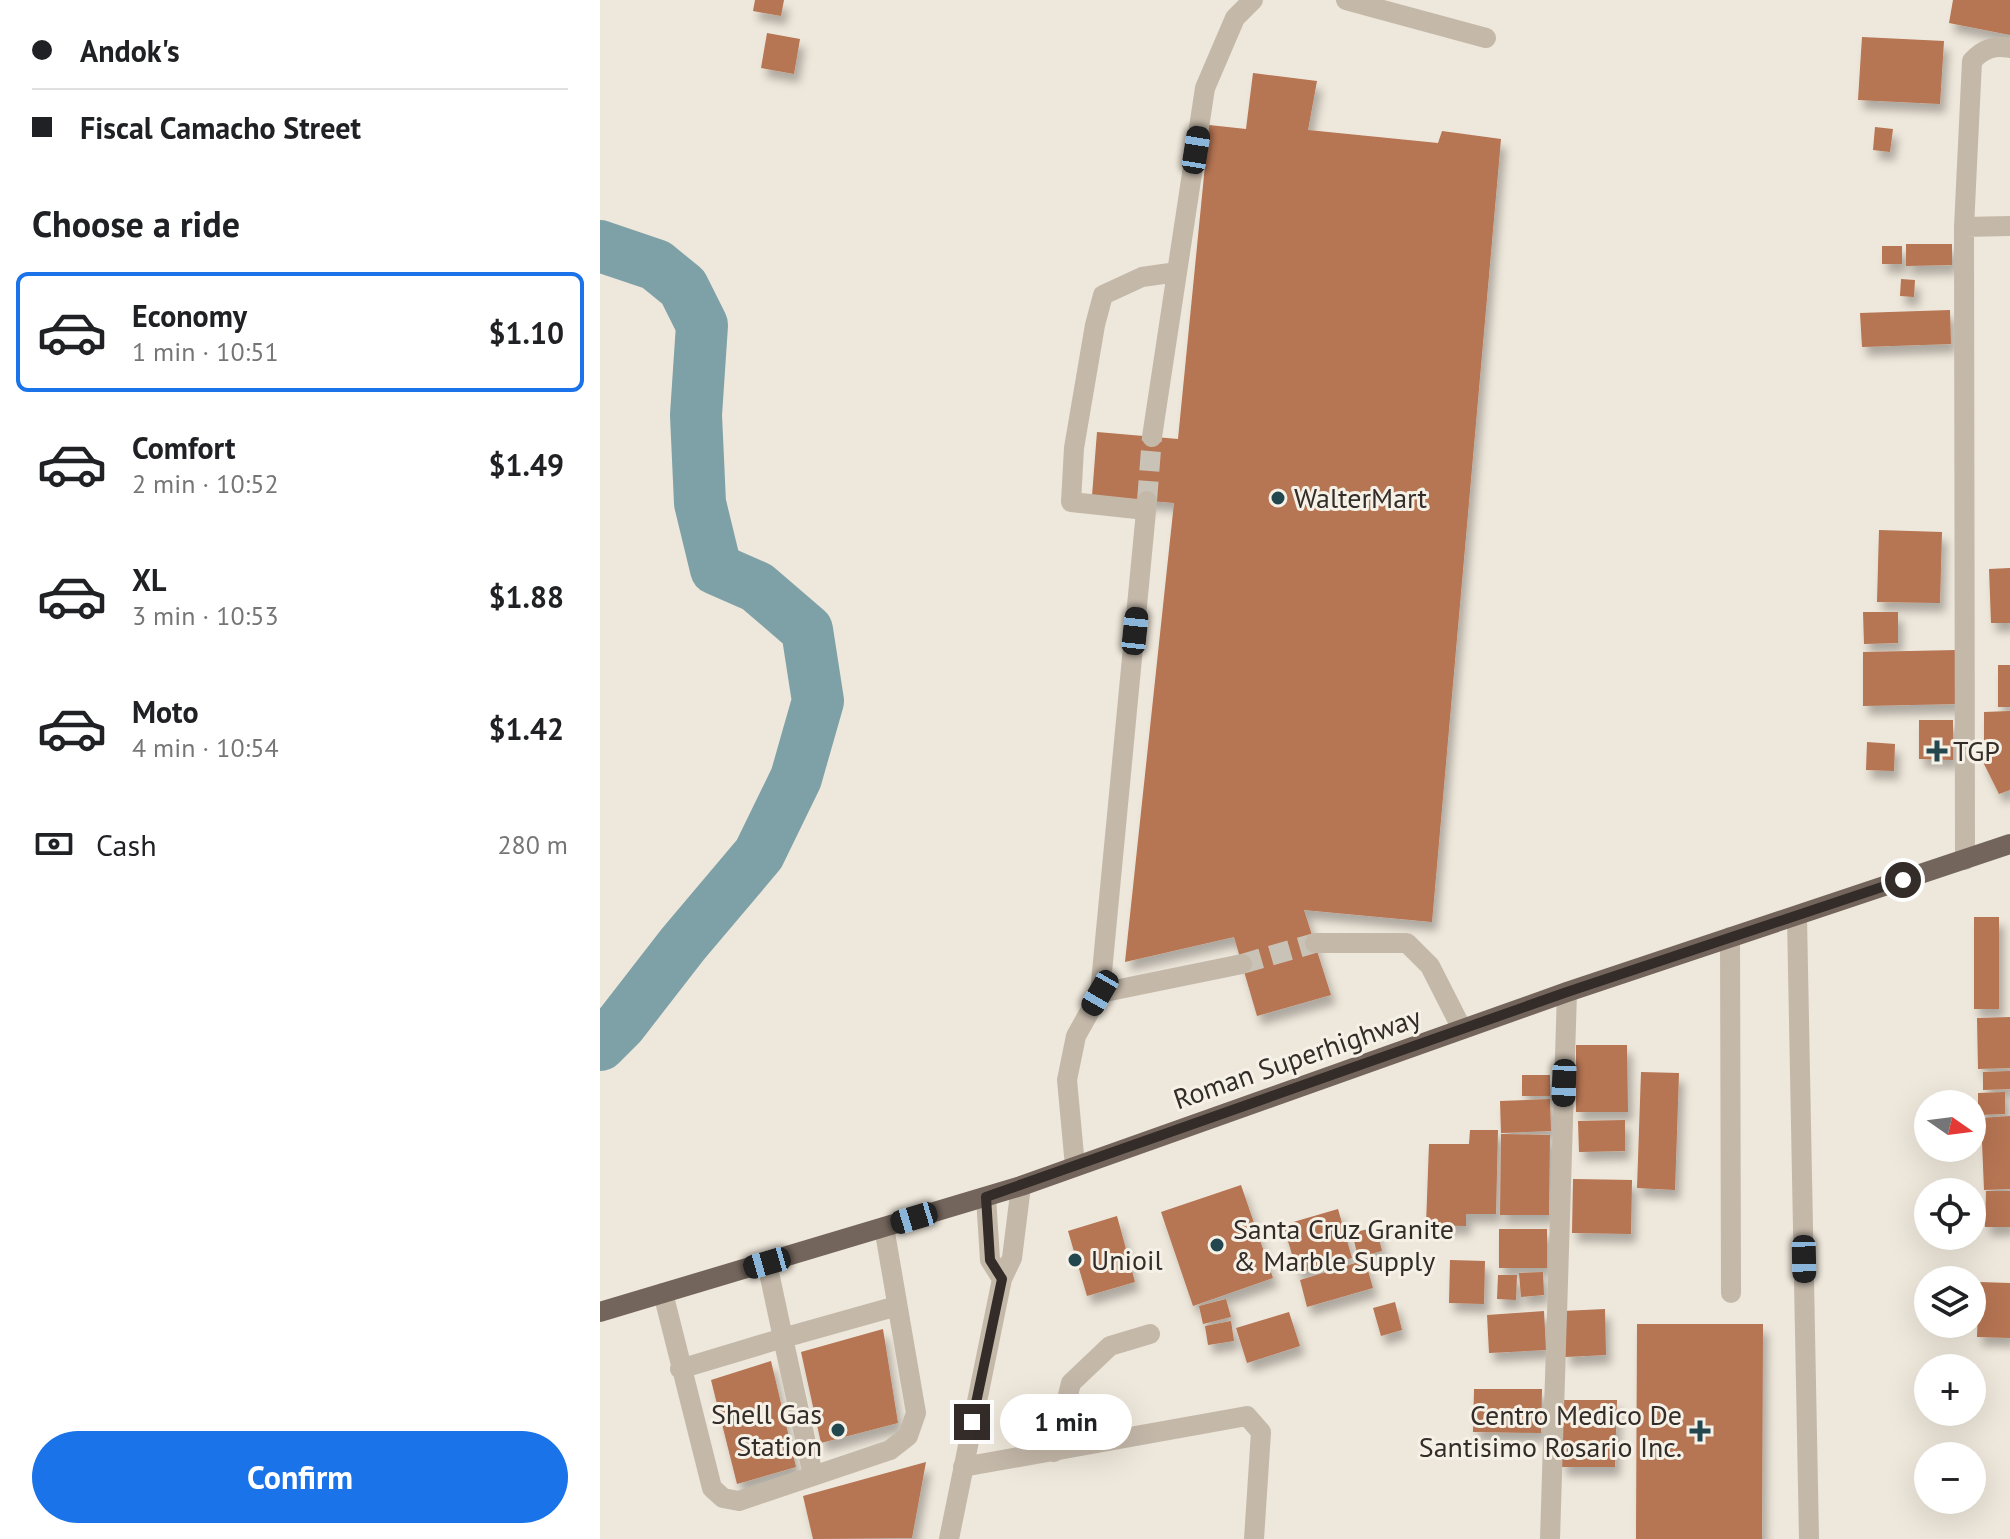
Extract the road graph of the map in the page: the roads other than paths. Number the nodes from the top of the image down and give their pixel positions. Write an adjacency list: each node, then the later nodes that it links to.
1 (1253, 0): 7 (street)
2 (1346, 0): 3 (street)
3 (1486, 38)
4 (2010, 48): 6 (street)
5 (2010, 226): 6 (street)
6 (1964, 227): 10 (street)
7 (1177, 272): 8 (street); 16 (street)
8 (1152, 437)
9 (2010, 844): 10 (main road, Roman Superhighway)
10 (1965, 860): 11 (main road, Roman Superhighway)
11 (1797, 917): 12 (main road, Roman Superhighway); 37 (street)
12 (1730, 937): 15 (main road, Roman Superhighway); 25 (street)
13 (1315, 943): 17 (street)
14 (1242, 964): 16 (street)
15 (1567, 992): 17 (main road, Roman Superhighway); 36 (street)
16 (1100, 993): 18 (street)
17 (1462, 1029): 18 (main road, Roman Superhighway)
18 (1075, 1166): 19 (main road, Roman Superhighway)
19 (1021, 1186): 20 (main road, Roman Superhighway); 23 (street)
20 (986, 1197): 21 (main road, Roman Superhighway); 23 (street)
21 (884, 1227): 22 (main road, Roman Superhighway); 26 (street)
22 (767, 1263): 24 (main road, Roman Superhighway); 29 (street)
23 (1002, 1279): 32 (street)
24 (663, 1293): 27 (main road, Roman Superhighway); 30 (street)
25 (1731, 1293)
26 (897, 1306): 29 (street); 33 (street)
27 (600, 1312)
28 (1150, 1334): 31 (street)
29 (783, 1338): 30 (street); 33 (street)
30 (680, 1369): 33 (street)
31 (1054, 1452): 32 (street); 35 (street)
32 (963, 1467): 34 (street)
33 (813, 1475)
34 (949, 1539)
35 (1254, 1539)
36 (1550, 1539)
37 (1809, 1539)

